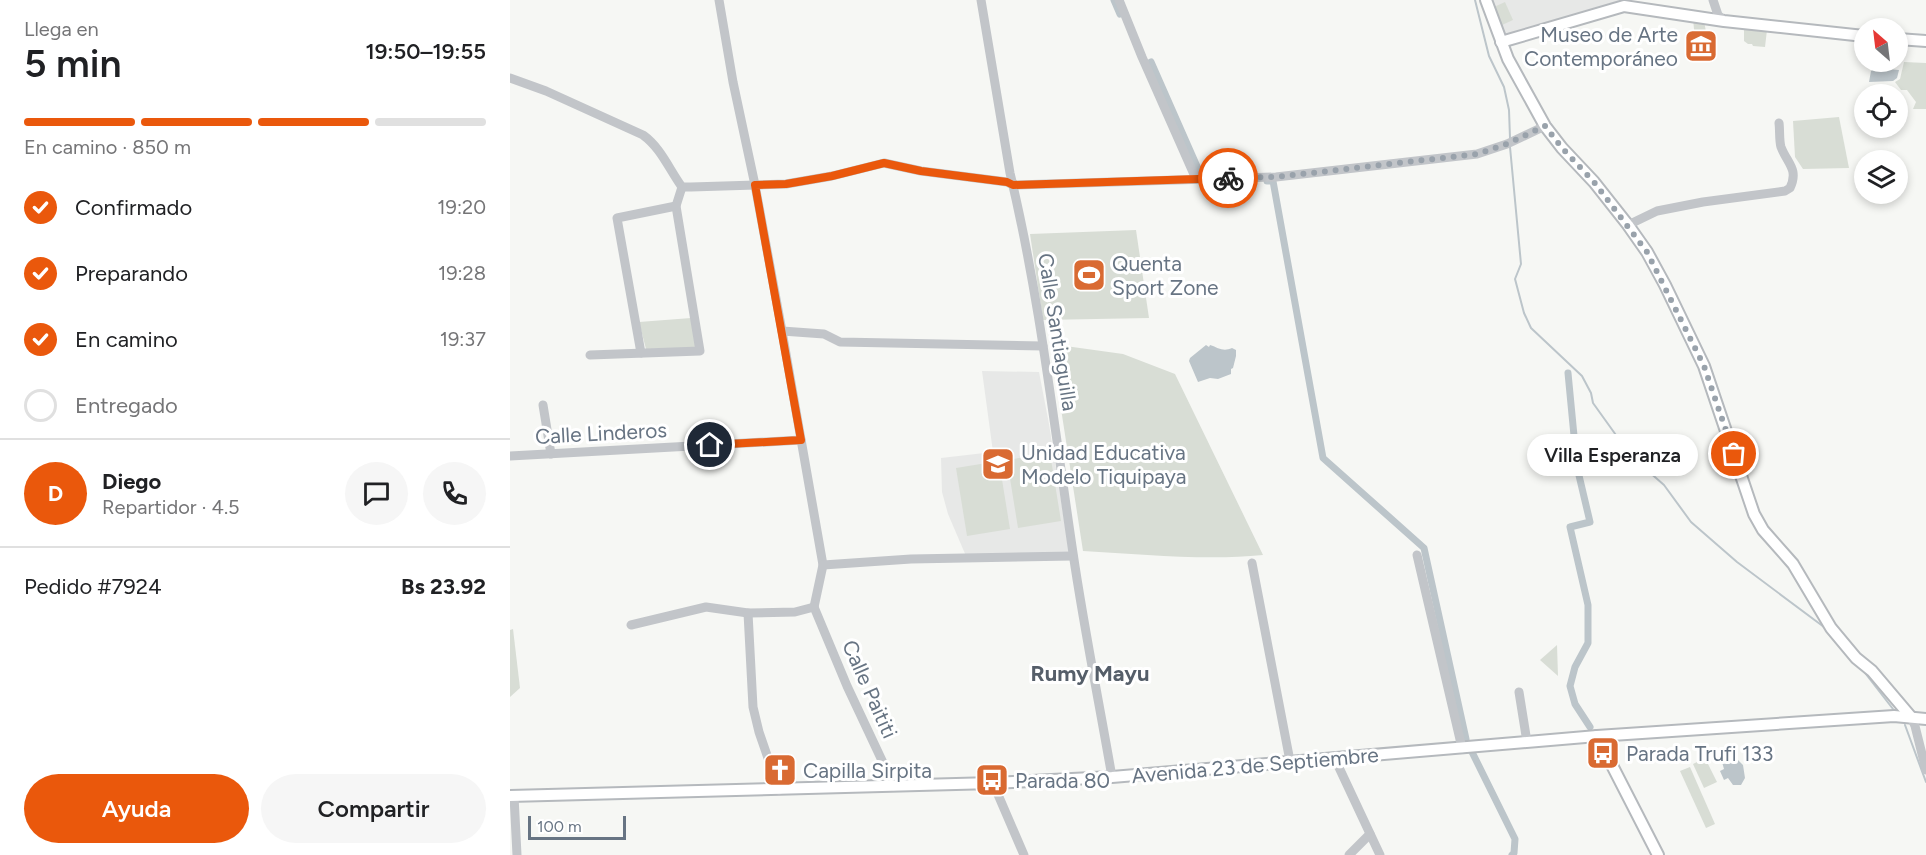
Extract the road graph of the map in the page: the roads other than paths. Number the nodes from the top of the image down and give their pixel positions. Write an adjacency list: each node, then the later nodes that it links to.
1 (719, 0): 15 (street)
2 (981, 0): 16 (street, Calle Santiaguilla)
3 (1119, 0): 14 (street)
4 (1486, 0): 10 (main road)
5 (1713, 0): 6 (street)
6 (1724, 21): 7 (main road); 10 (main road)
7 (1854, 35)
8 (1908, 40): 9 (main road)
9 (1926, 41)
10 (1501, 42): 13 (main road)
11 (510, 78): 17 (street)
12 (1779, 123): 19 (street)
13 (1545, 126): 14 (street); 19 (main road)
14 (1196, 179): 16 (street)
15 (755, 185): 16 (street); 17 (street); 20 (street)
16 (1013, 185): 21 (street, Calle Santiaguilla)
17 (682, 187): 18 (street)
18 (676, 206): 22 (street); 22 (street)
19 (1628, 225): 36 (main road)
20 (782, 331): 21 (street); 25 (street)
21 (1043, 346): 29 (street, Calle Santiaguilla)
22 (641, 353): 23 (street)
23 (590, 355)
24 (543, 405): 26 (street)
25 (801, 440): 26 (street, Calle Linderos); 31 (street)
26 (551, 454): 27 (street, Calle Linderos)
27 (510, 456)
28 (1417, 555): 40 (street)
29 (1073, 556): 31 (street); 44 (street, Calle Santiaguilla)
30 (1252, 563): 42 (street)
31 (823, 565): 32 (street)
32 (814, 607): 33 (street); 46 (street, Calle Paititi)
33 (748, 613): 34 (street); 47 (street)
34 (631, 625)
35 (1519, 692): 39 (street)
36 (1903, 716): 37 (main road, Avenida 23 de Septiembre); 38 (main road, Avenida 23 de Septiembre); 43 (street)
37 (1926, 719)
38 (1597, 736): 39 (main road, Avenida 23 de Septiembre); 54 (main road)
39 (1527, 742): 40 (main road, Avenida 23 de Septiembre)
40 (1462, 748): 41 (main road, Avenida 23 de Septiembre)
41 (1335, 759): 42 (main road, Avenida 23 de Septiembre); 49 (street)
42 (1290, 761): 44 (main road, Avenida 23 de Septiembre)
43 (1926, 770)
44 (1112, 777): 45 (main road, Avenida 23 de Septiembre)
45 (993, 783): 46 (main road, Avenida 23 de Septiembre); 51 (street)
46 (894, 786): 47 (main road, Avenida 23 de Septiembre)
47 (779, 790): 48 (main road, Avenida 23 de Septiembre)
48 (512, 796): 50 (street)
49 (1370, 834): 52 (street); 53 (street)
50 (517, 855)
51 (1024, 855)
52 (1348, 855)
53 (1380, 855)
54 (1658, 855)

